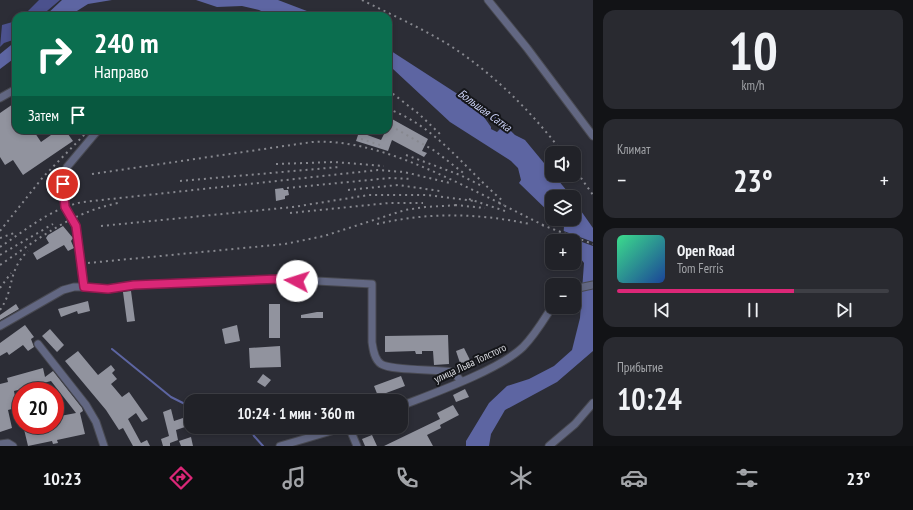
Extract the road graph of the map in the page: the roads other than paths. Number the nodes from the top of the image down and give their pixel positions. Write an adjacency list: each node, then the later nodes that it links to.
1 (488, 0): 5 (street)
2 (12, 91): 3 (street)
3 (0, 98)
4 (95, 134): 7 (street)
5 (593, 136)
6 (593, 285): 8 (street)
7 (84, 287): 10 (street); 12 (street)
8 (581, 288)
9 (548, 314): 12 (street, улица Льва Толстого)
10 (0, 326)
11 (38, 344): 19 (street)
12 (461, 381): 13 (street, улица Льва Толстого)
13 (408, 403)
14 (593, 403): 22 (street)
15 (321, 434): 20 (street)
16 (352, 434): 21 (street)
17 (0, 444): 18 (street)
18 (14, 446)
19 (104, 446)
20 (280, 446)
21 (357, 446)
22 (550, 446)

